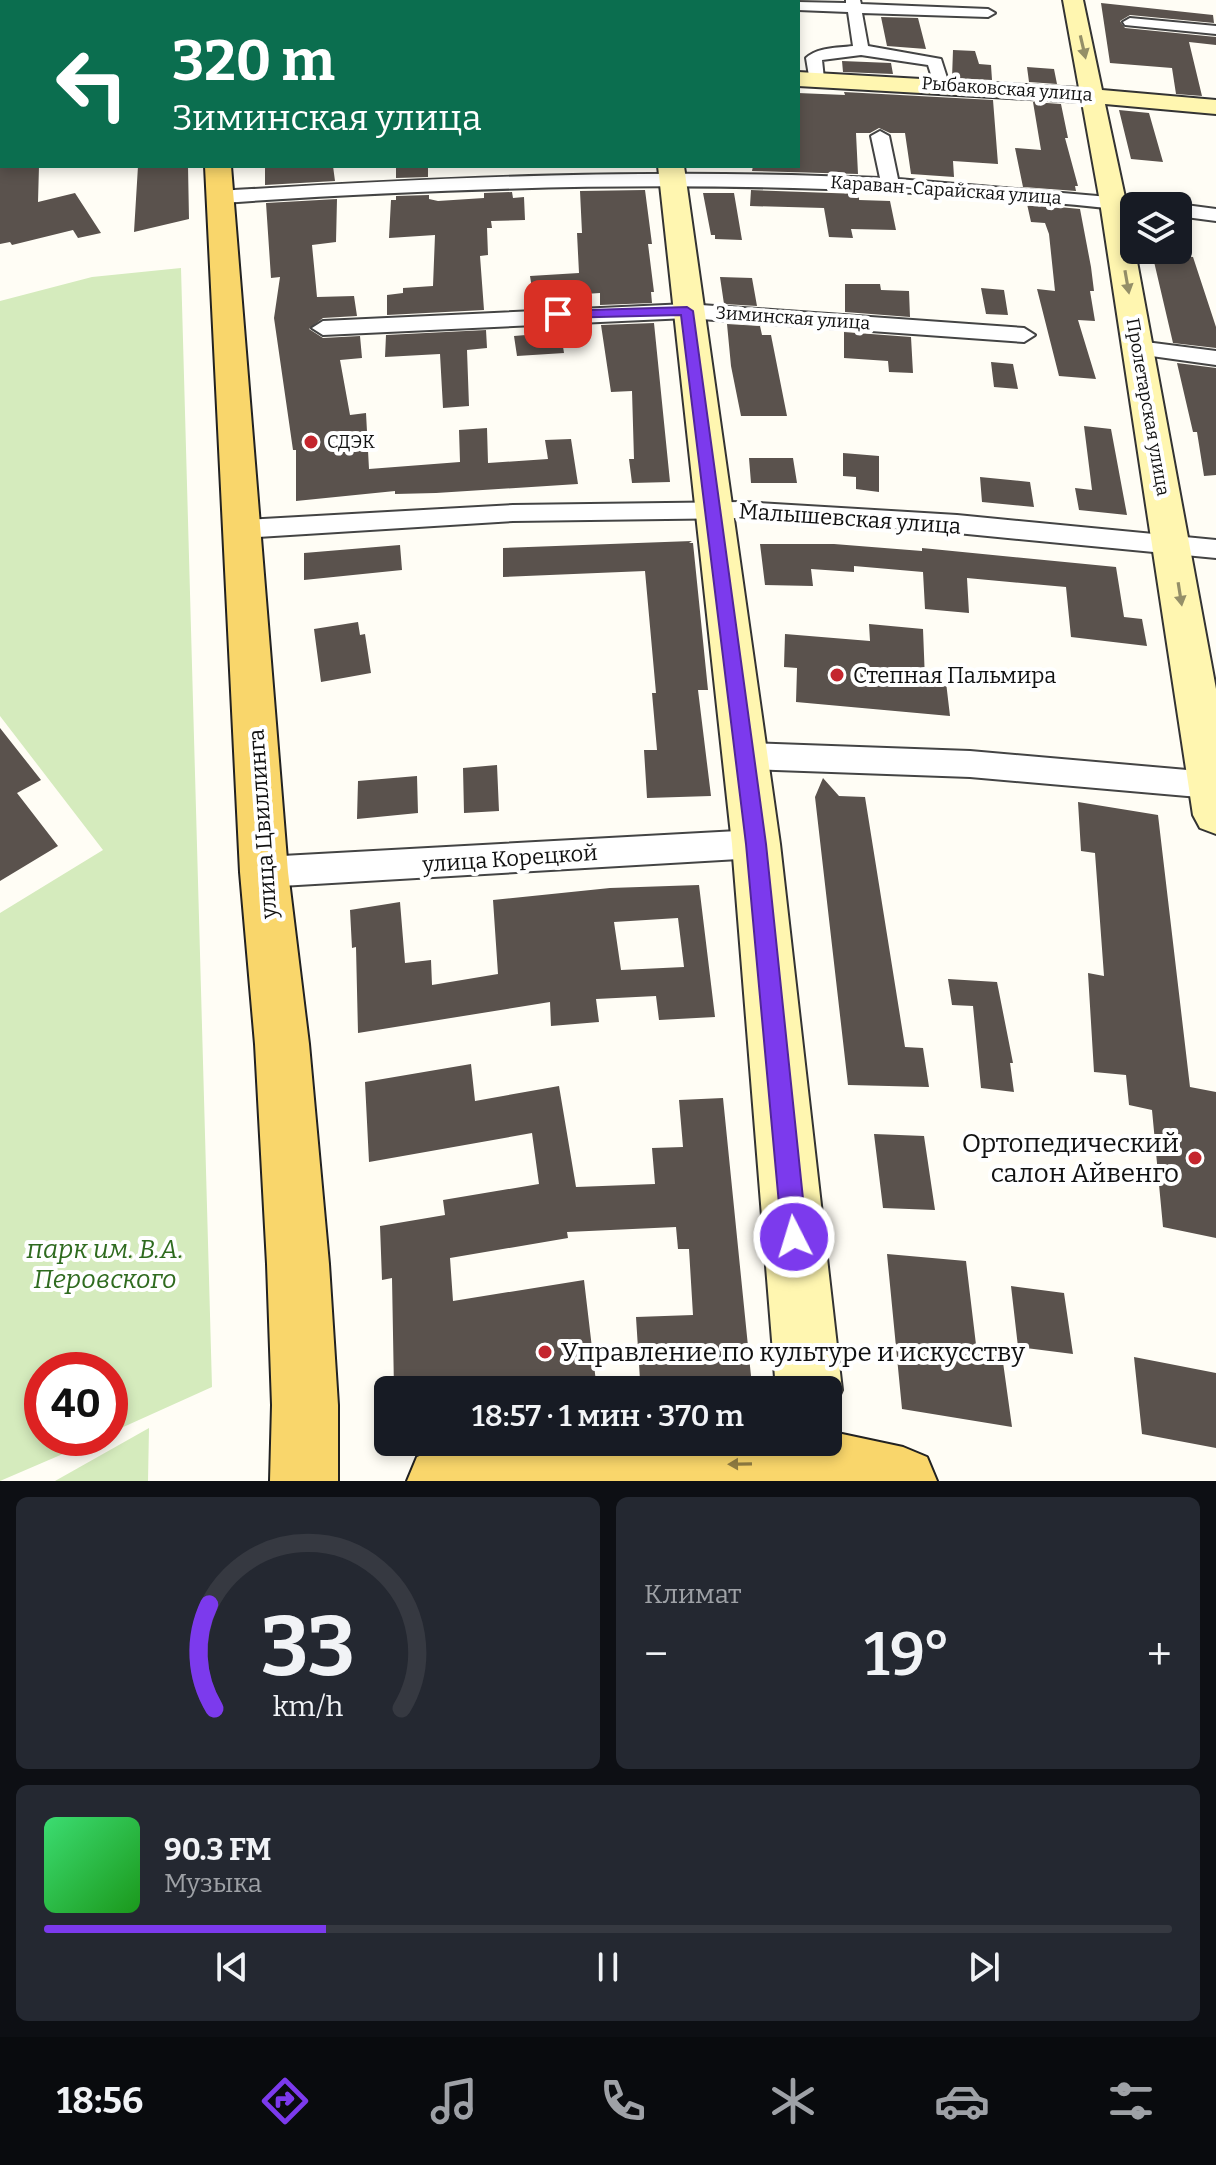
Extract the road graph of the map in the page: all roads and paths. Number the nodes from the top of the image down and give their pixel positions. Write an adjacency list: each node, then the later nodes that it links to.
1 (1073, 0): 10 (main road, Пролетарская улица, one-way to 10)
2 (854, 4): 3 (street); 4 (street); 7 (street)
3 (800, 6)
4 (988, 13)
5 (1130, 22): 6 (street)
6 (1216, 30)
7 (861, 50): 8 (street); 9 (street)
8 (807, 79): 9 (main road, Рыбаковская улица)
9 (941, 84): 10 (main road, Рыбаковская улица)
10 (1094, 95): 11 (main road, Рыбаковская улица); 17 (main road, Пролетарская улица)
11 (1216, 107)
12 (880, 136): 16 (street)
13 (671, 172): 14 (street, Караван-Сарайская улица); 16 (street, Караван-Сарайская улица); 22 (main road)
14 (451, 174): 15 (street, Караван-Сарайская улица)
15 (219, 182): 28 (main road, улица Цвиллинга)
16 (890, 183): 18 (street, Караван-Сарайская улица)
17 (1125, 192)
18 (1120, 203)
19 (1192, 212): 20 (street)
20 (1216, 215)
21 (1133, 264): 25 (main road, Пролетарская улица, one-way to 25)
22 (687, 311): 23 (street, Зиминская улица); 24 (street, Зиминская улица); 27 (main road)
23 (323, 328)
24 (1024, 335)
25 (1138, 348): 26 (street); 29 (main road, Пролетарская улица)
26 (1216, 358)
27 (714, 510): 28 (street, Малышевская улица); 29 (street, Малышевская улица); 31 (main road)
28 (243, 529): 34 (main road, улица Цвиллинга)
29 (1172, 543): 30 (street, Малышевская улица); 32 (main road, Пролетарская улица, one-way to 32)
30 (1216, 549)
31 (746, 756): 32 (street); 33 (main road)
32 (1213, 800)
33 (756, 844): 34 (street, улица Корецкой); 35 (main road)
34 (264, 872): 37 (main road, улица Цвиллинга)
35 (808, 1376)
36 (818, 1462): 38 (main road, one-way to 38); 39 (main road)
37 (304, 1481)
38 (441, 1481)
39 (903, 1481)

